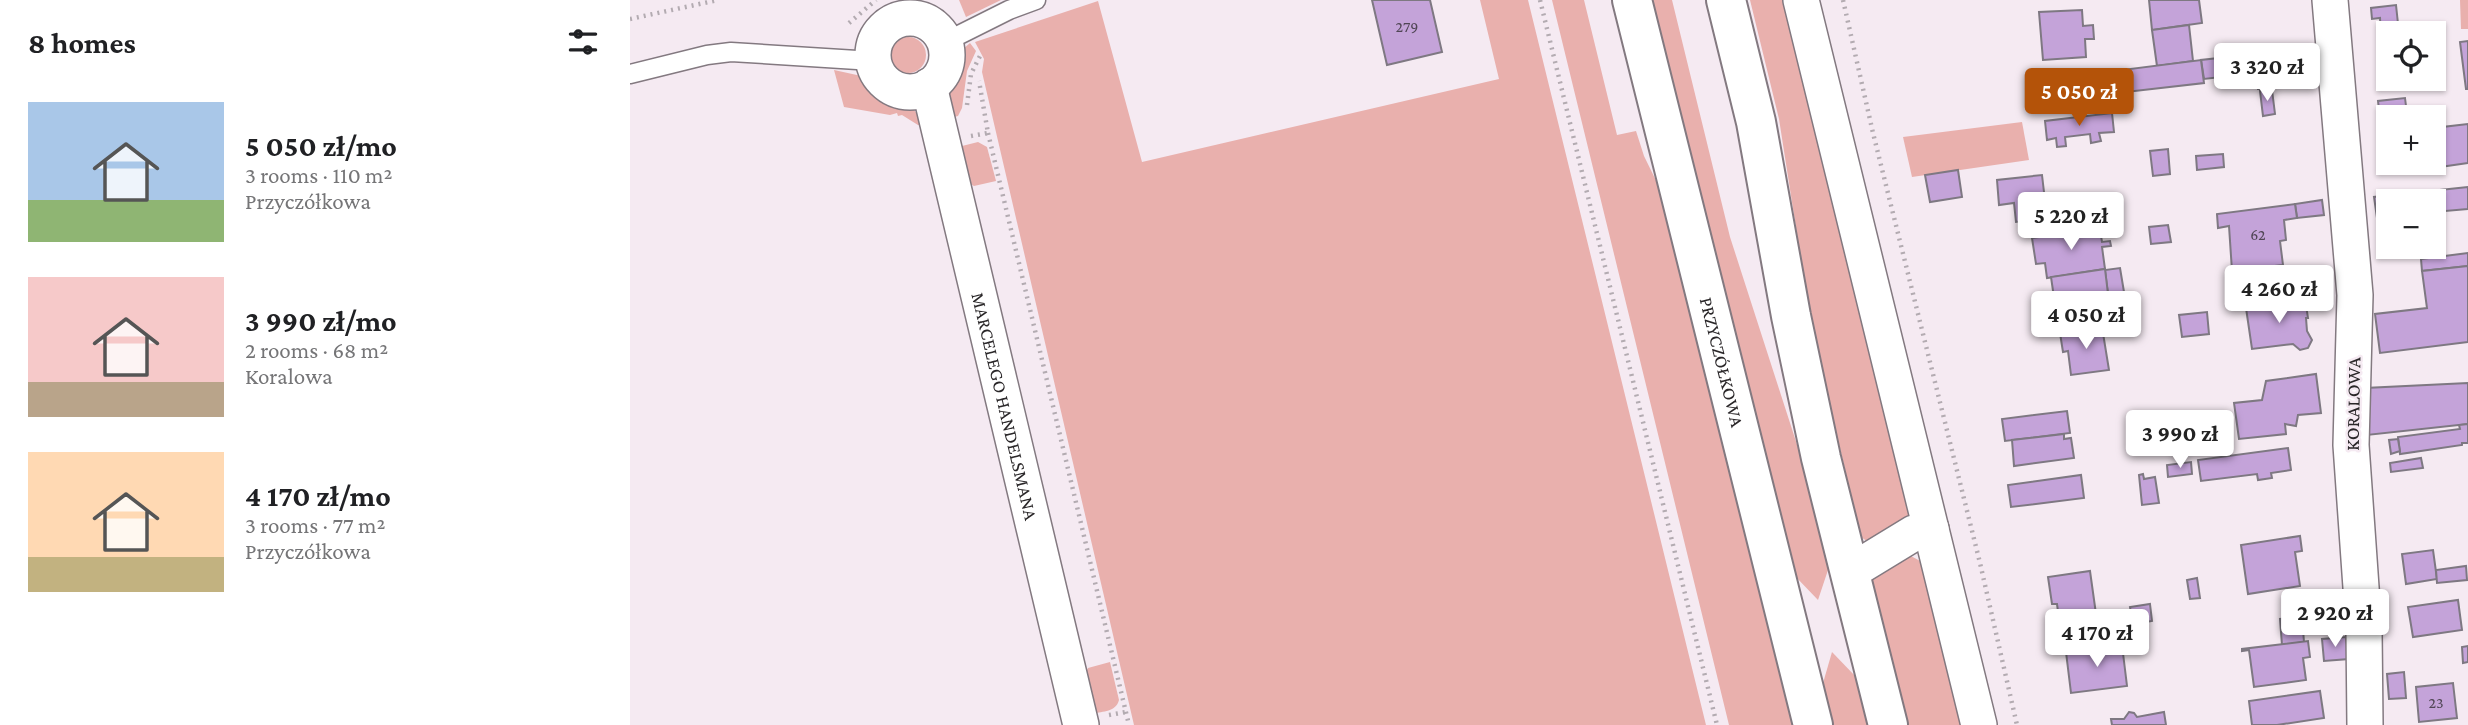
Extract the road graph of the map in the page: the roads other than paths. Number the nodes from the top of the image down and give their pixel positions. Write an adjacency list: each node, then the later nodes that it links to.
1 (1036, 0): 7 (lane)
2 (1632, 0): 14 (main road, PRZYCZÓŁKOWA)
3 (1726, 0): 12 (main road)
4 (1801, 0): 11 (street)
5 (2330, 0): 17 (street, KORALOWA)
6 (892, 6): 7 (street); 8 (street)
7 (945, 42): 10 (street)
8 (873, 61): 9 (lane); 10 (street)
9 (630, 74)
10 (929, 86): 13 (street, MARCELEGO HANDELSMANA)
11 (1931, 529): 12 (street); 16 (street)
12 (1850, 572): 15 (main road)
13 (1081, 725)
14 (1813, 725)
15 (1888, 725)
16 (1979, 725)
17 (2365, 725)

